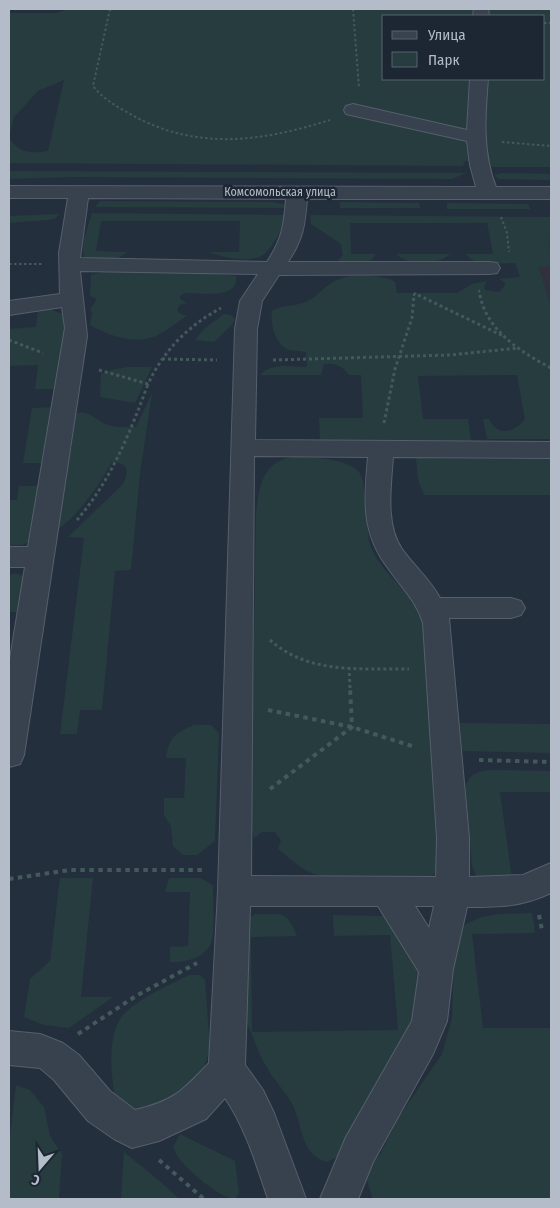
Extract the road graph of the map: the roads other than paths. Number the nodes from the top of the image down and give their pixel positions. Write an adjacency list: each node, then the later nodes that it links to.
1 (478, 80): 3 (street)
2 (353, 110): 3 (street)
3 (477, 138): 7 (street)
4 (79, 191): 5 (street, Комсомольская улица); 6 (street, Комсомольская улица); 9 (street)
5 (9, 192)
6 (297, 192): 7 (street, Комсомольская улица); 10 (street)
7 (488, 192): 8 (street, Комсомольская улица)
8 (551, 192)
9 (69, 264): 10 (street); 12 (street)
10 (272, 268): 11 (street); 14 (street)
11 (489, 268)
12 (72, 298): 13 (street); 18 (street)
13 (9, 308)
14 (242, 448): 15 (street); 23 (street)
15 (381, 450): 16 (street); 19 (street)
16 (551, 450)
17 (9, 557): 18 (street)
18 (40, 557): 21 (street)
19 (433, 608): 20 (street); 25 (street)
20 (511, 608)
21 (9, 755)
22 (551, 877): 25 (street)
23 (234, 880): 24 (street); 28 (street)
24 (387, 892): 25 (street); 26 (street)
25 (452, 892): 26 (street)
26 (436, 969): 30 (street)
27 (9, 1048): 28 (street)
28 (227, 1070): 29 (street)
29 (287, 1199)
30 (339, 1199)

